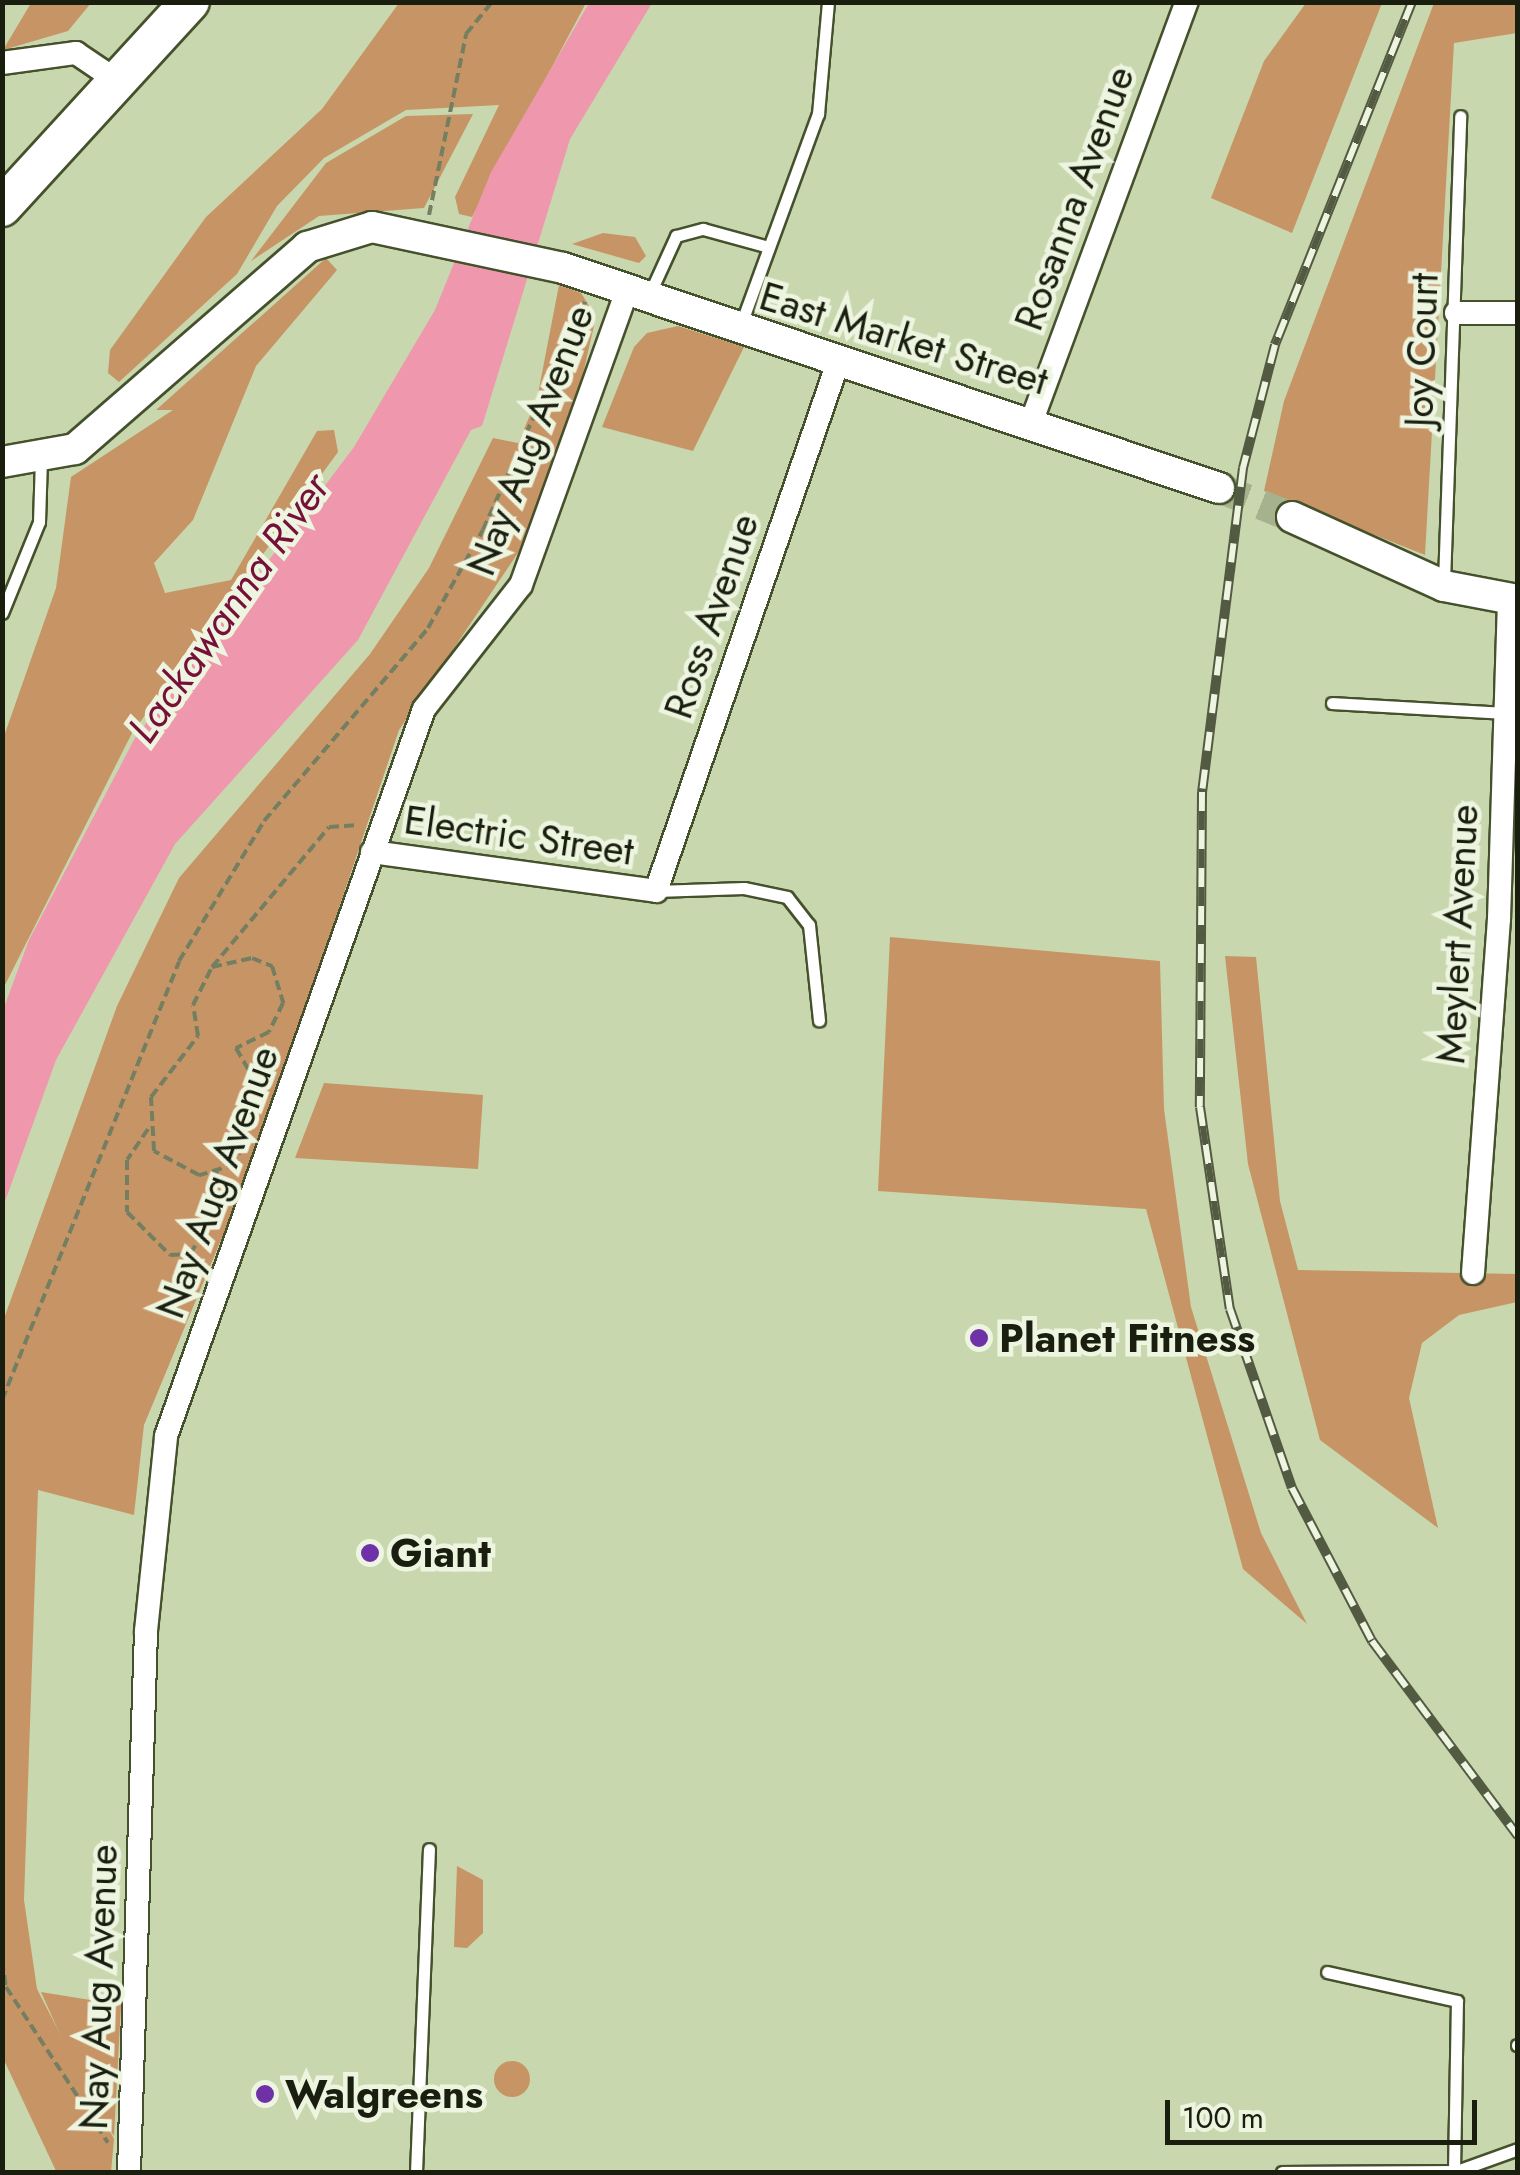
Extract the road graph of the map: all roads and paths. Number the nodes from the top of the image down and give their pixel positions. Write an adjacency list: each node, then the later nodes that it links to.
1 (190, 2): 6 (main road)
2 (492, 2): 9 (path)
3 (828, 2): 10 (lane)
4 (1187, 2): 17 (street, Rosanna Avenue)
5 (2, 63): 6 (street)
6 (116, 80): 8 (main road)
7 (1460, 116): 14 (lane, Joy Court)
8 (2, 207)
9 (434, 235): 11 (street, East Market Street); 18 (street, East Market Street)
10 (770, 247): 12 (lane); 15 (lane)
11 (598, 280): 12 (street, East Market Street); 36 (path)
12 (638, 294): 15 (street, East Market Street); 28 (street, Nay Aug Avenue)
13 (1518, 312): 14 (street)
14 (1456, 314): 22 (lane, Joy Court)
15 (740, 329): 16 (street, East Market Street)
16 (838, 365): 17 (street, East Market Street); 29 (street, Ross Avenue)
17 (1032, 420): 20 (street, East Market Street)
18 (40, 459): 19 (street); 24 (lane)
19 (2, 462)
20 (1220, 488)
21 (1292, 517): 22 (street)
22 (1444, 586): 23 (street)
23 (1513, 600): 26 (street, Meylert Avenue)
24 (2, 613)
25 (1332, 703): 26 (lane)
26 (1505, 713): 30 (street, Meylert Avenue)
27 (364, 825): 31 (path)
28 (372, 852): 29 (street, Electric Street); 41 (street, Nay Aug Avenue)
29 (656, 892): 32 (lane)
30 (1508, 920): 35 (street, Meylert Avenue)
31 (212, 967): 33 (path); 34 (path)
32 (819, 1020)
33 (148, 1129): 34 (path); 34 (path)
34 (217, 1170)
35 (1473, 1273)
36 (2, 1400)
37 (430, 1849): 43 (lane)
38 (2, 1960): 41 (path)
39 (1328, 1972): 45 (lane)
40 (1518, 2149): 45 (lane)
41 (129, 2168)
42 (1351, 2171): 44 (lane); 45 (lane)
43 (416, 2172)
44 (1282, 2172)
45 (1454, 2172)

